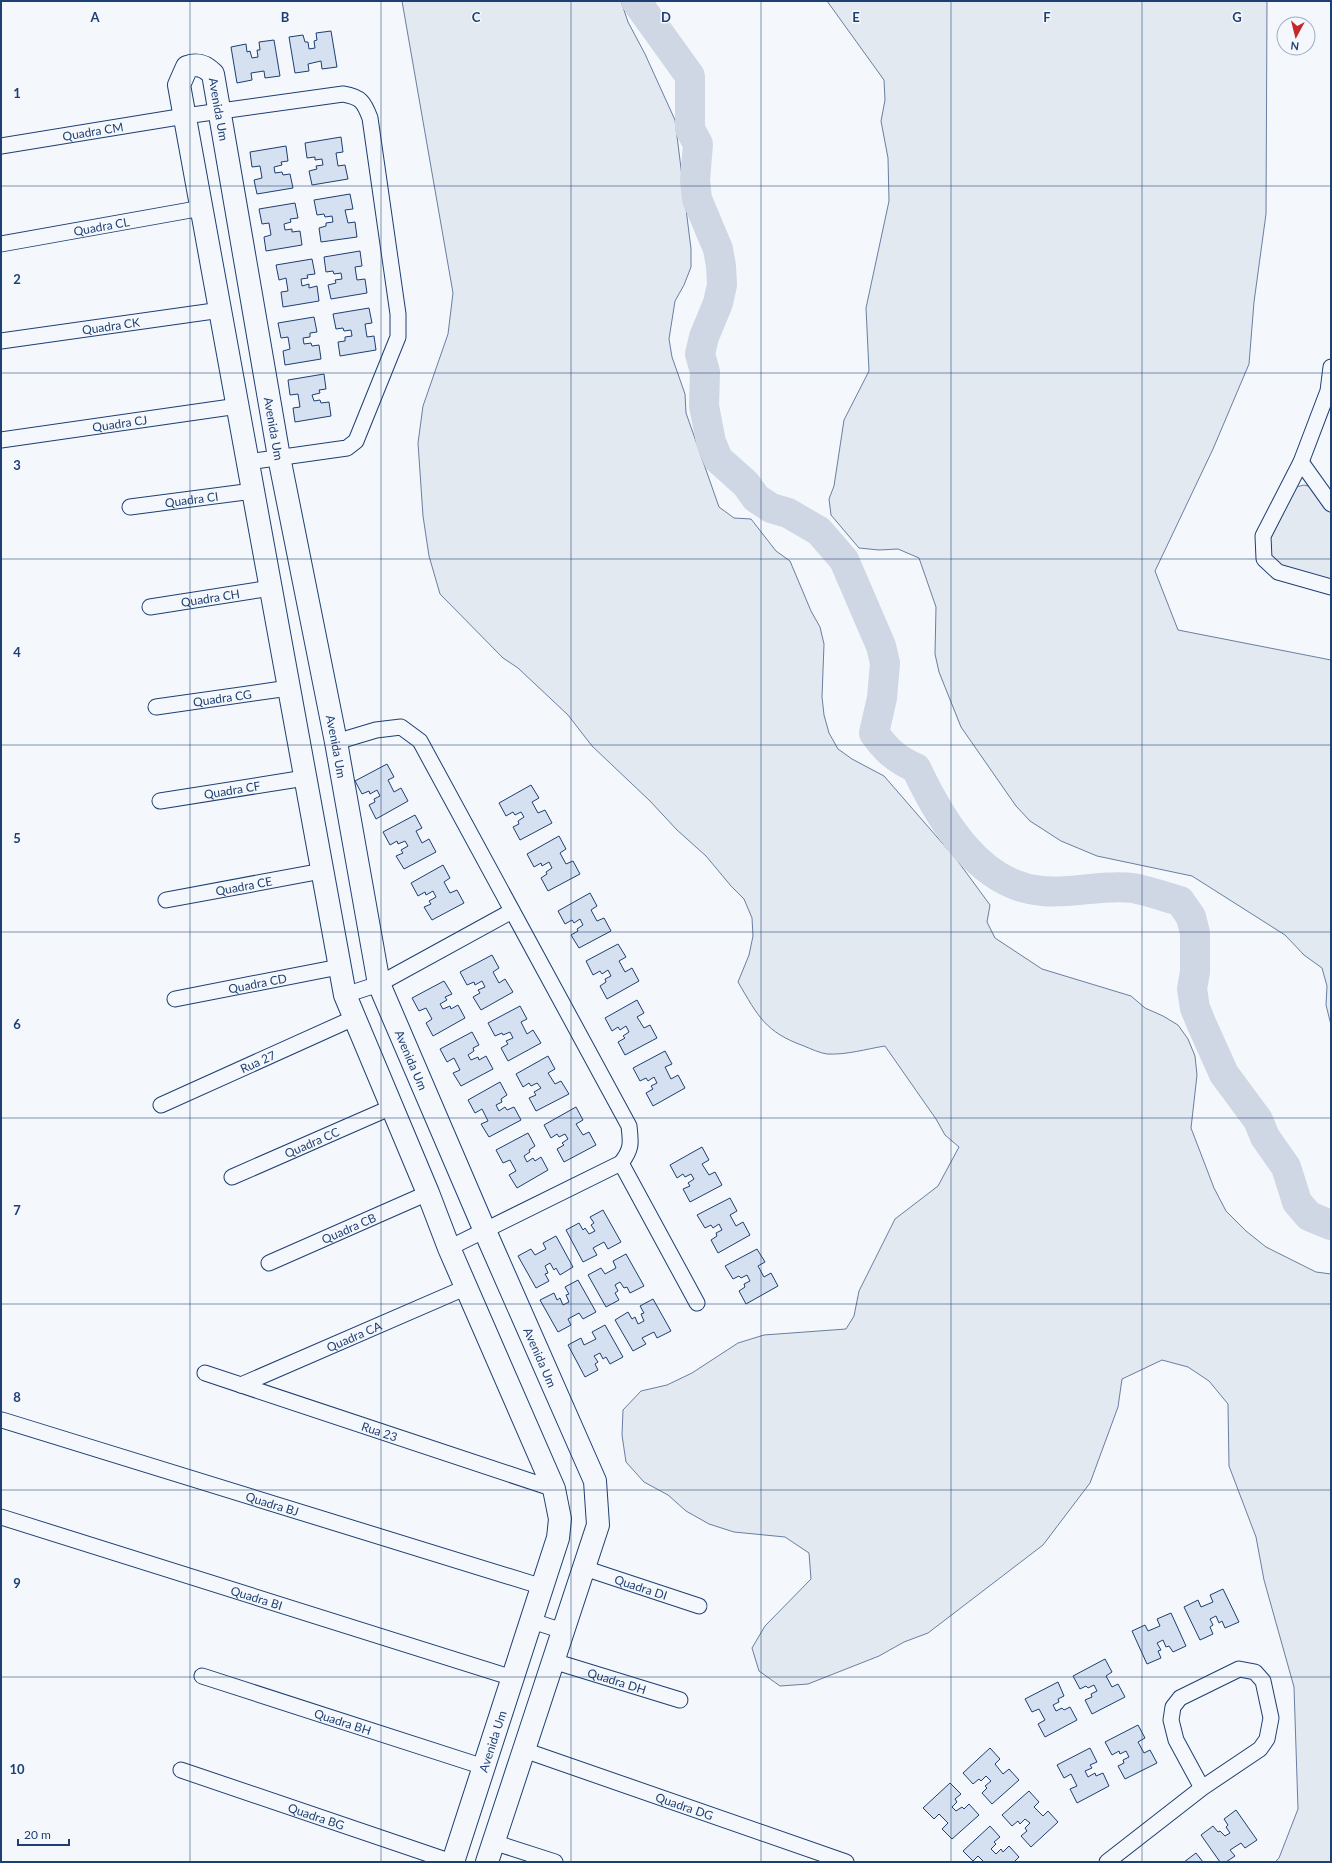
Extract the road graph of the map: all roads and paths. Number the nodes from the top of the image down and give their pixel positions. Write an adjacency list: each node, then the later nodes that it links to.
1 (220, 111): 2 (street, Quadra CM); 2 (street, Avenida Um); 11 (street, Avenida Um); 11 (street, Quadra CM)
2 (185, 116): 3 (street, Quadra CM); 4 (street, Avenida Um)
3 (1, 146)
4 (202, 208): 5 (street, Quadra CL); 6 (street, Avenida Um)
5 (1, 244)
6 (221, 310): 7 (street, Quadra CK); 9 (street, Avenida Um)
7 (1, 341)
8 (1331, 367): 13 (street)
9 (238, 406): 10 (street, Quadra CJ); 12 (street, Avenida Um)
10 (1, 440)
11 (278, 457): 12 (street, Quadra CM); 22 (street, Avenida Um)
12 (248, 462): 14 (street, Avenida Um)
13 (1301, 462): 15 (street); 17 (street)
14 (253, 491): 16 (street, Quadra CI); 18 (street, Avenida Um)
15 (1331, 504)
16 (130, 507)
17 (1331, 587)
18 (271, 588): 19 (street, Quadra CH); 20 (street, Avenida Um)
19 (150, 607)
20 (289, 688): 21 (street, Quadra CG); 23 (street, Avenida Um)
21 (156, 707)
22 (336, 742): 27 (street); 29 (street, Avenida Um)
23 (305, 778): 24 (street, Quadra CF); 25 (street, Avenida Um)
24 (160, 801)
25 (322, 871): 26 (street, Quadra CE); 28 (street, Avenida Um)
26 (166, 900)
27 (512, 911): 29 (street); 35 (street)
28 (339, 966): 30 (street, Avenida Um); 31 (street, Quadra CD)
29 (379, 984): 30 (street); 38 (street, Avenida Um)
30 (345, 995): 32 (street, Avenida Um)
31 (175, 999)
32 (354, 1018): 33 (street, Rua 27); 34 (street, Avenida Um)
33 (161, 1105)
34 (392, 1107): 36 (street, Quadra CC); 37 (street, Avenida Um)
35 (621, 1163): 38 (street); 42 (street)
36 (232, 1177)
37 (428, 1193): 39 (street, Avenida Um); 40 (street, Quadra CB)
38 (485, 1231): 39 (street); 48 (street, Avenida Um)
39 (449, 1248): 41 (street, Avenida Um)
40 (269, 1264)
41 (467, 1287): 44 (street, Quadra CA); 46 (street, Avenida Um)
42 (697, 1303)
43 (205, 1373): 44 (street, Rua 23)
44 (241, 1385): 46 (street, Rua 23)
45 (2, 1420): 49 (street, Quadra BJ)
46 (554, 1489): 49 (street, Avenida Um)
47 (1, 1517): 55 (street, Quadra BI)
48 (584, 1568): 50 (street, Quadra DI); 52 (street, Avenida Um)
49 (543, 1587): 51 (street, Avenida Um)
50 (699, 1606)
51 (532, 1621): 52 (street); 55 (street, Avenida Um)
52 (563, 1631): 53 (street, Avenida Um)
53 (553, 1661): 56 (street, Quadra DH); 57 (street, Avenida Um)
54 (202, 1676): 58 (street, Quadra BH)
55 (513, 1678): 58 (street, Avenida Um)
56 (680, 1700)
57 (524, 1750): 61 (street, Avenida Um); 64 (street, Quadra DG)
58 (484, 1767): 62 (street, Avenida Um)
59 (181, 1770): 62 (street, Quadra BG)
60 (1202, 1788): 60 (street); 65 (street)
61 (490, 1852): 63 (street)
62 (452, 1862)
63 (555, 1862)
64 (846, 1862)
65 (1107, 1862)

